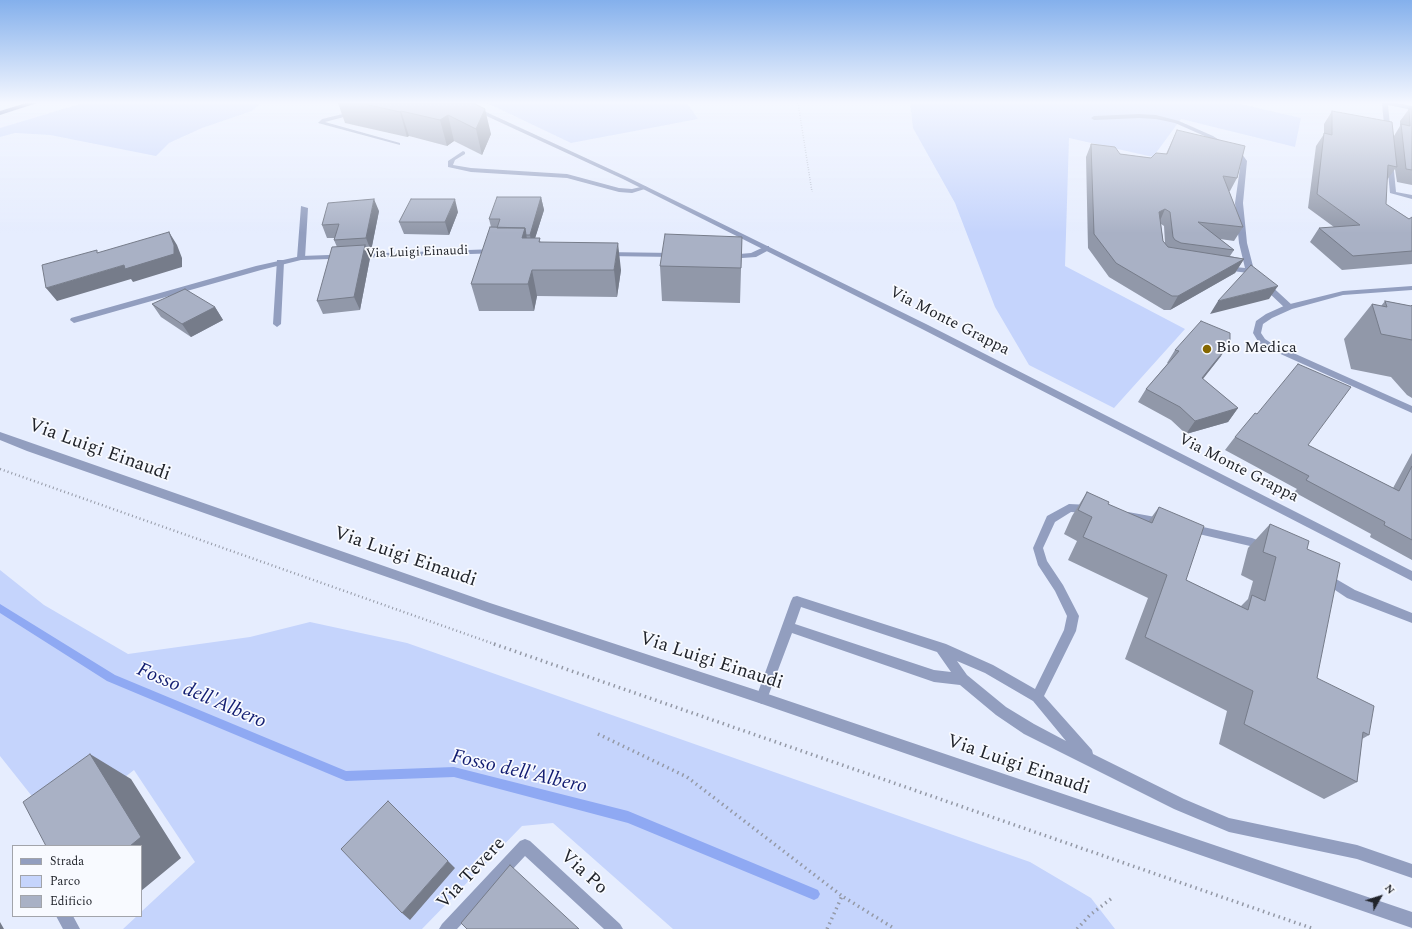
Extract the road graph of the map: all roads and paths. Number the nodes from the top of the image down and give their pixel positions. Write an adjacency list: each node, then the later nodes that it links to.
1 (556, 146): 6 (street, Via Monte Grappa)
2 (805, 146): 7 (path)
3 (1227, 146): 18 (street)
4 (463, 153): 6 (street)
5 (1390, 156): 8 (street)
6 (645, 188): 10 (street, Via Monte Grappa)
7 (812, 192)
8 (1412, 197)
9 (304, 208): 15 (street)
10 (766, 248): 14 (street); 30 (street, Via Monte Grappa)
11 (502, 251): 15 (street, Via Luigi Einaudi)
12 (597, 253): 13 (street)
13 (683, 256)
14 (722, 257)
15 (301, 258): 16 (street, Via Luigi Einaudi)
16 (280, 262): 21 (street, Via Luigi Einaudi); 22 (street)
17 (1214, 266): 18 (street)
18 (1250, 271): 20 (street)
19 (1412, 288): 20 (street)
20 (1289, 307): 23 (street)
21 (74, 320)
22 (277, 324)
23 (1412, 410)
24 (0, 436): 36 (street, Via Luigi Einaudi)
25 (0, 469): 51 (path)
26 (1102, 510): 35 (street)
27 (1117, 514): 28 (street)
28 (1278, 554)
29 (1316, 572): 31 (street)
30 (1412, 576)
31 (1412, 618)
32 (788, 627): 33 (street); 34 (street); 36 (street)
33 (941, 648): 34 (street); 35 (street)
34 (964, 679): 38 (street)
35 (1037, 697): 38 (street)
36 (762, 698): 44 (street, Via Luigi Einaudi)
37 (598, 734): 41 (path)
38 (1091, 760): 40 (street)
39 (525, 846): 46 (street, Via Tevere); 47 (street, Via Po)
40 (1412, 871)
41 (842, 896): 48 (path); 49 (path)
42 (1112, 898): 50 (path)
43 (65, 917): 45 (street)
44 (1412, 920)
45 (72, 929)
46 (447, 929)
47 (615, 929)
48 (827, 929)
49 (895, 929)
50 (1077, 929)
51 (1314, 929)

